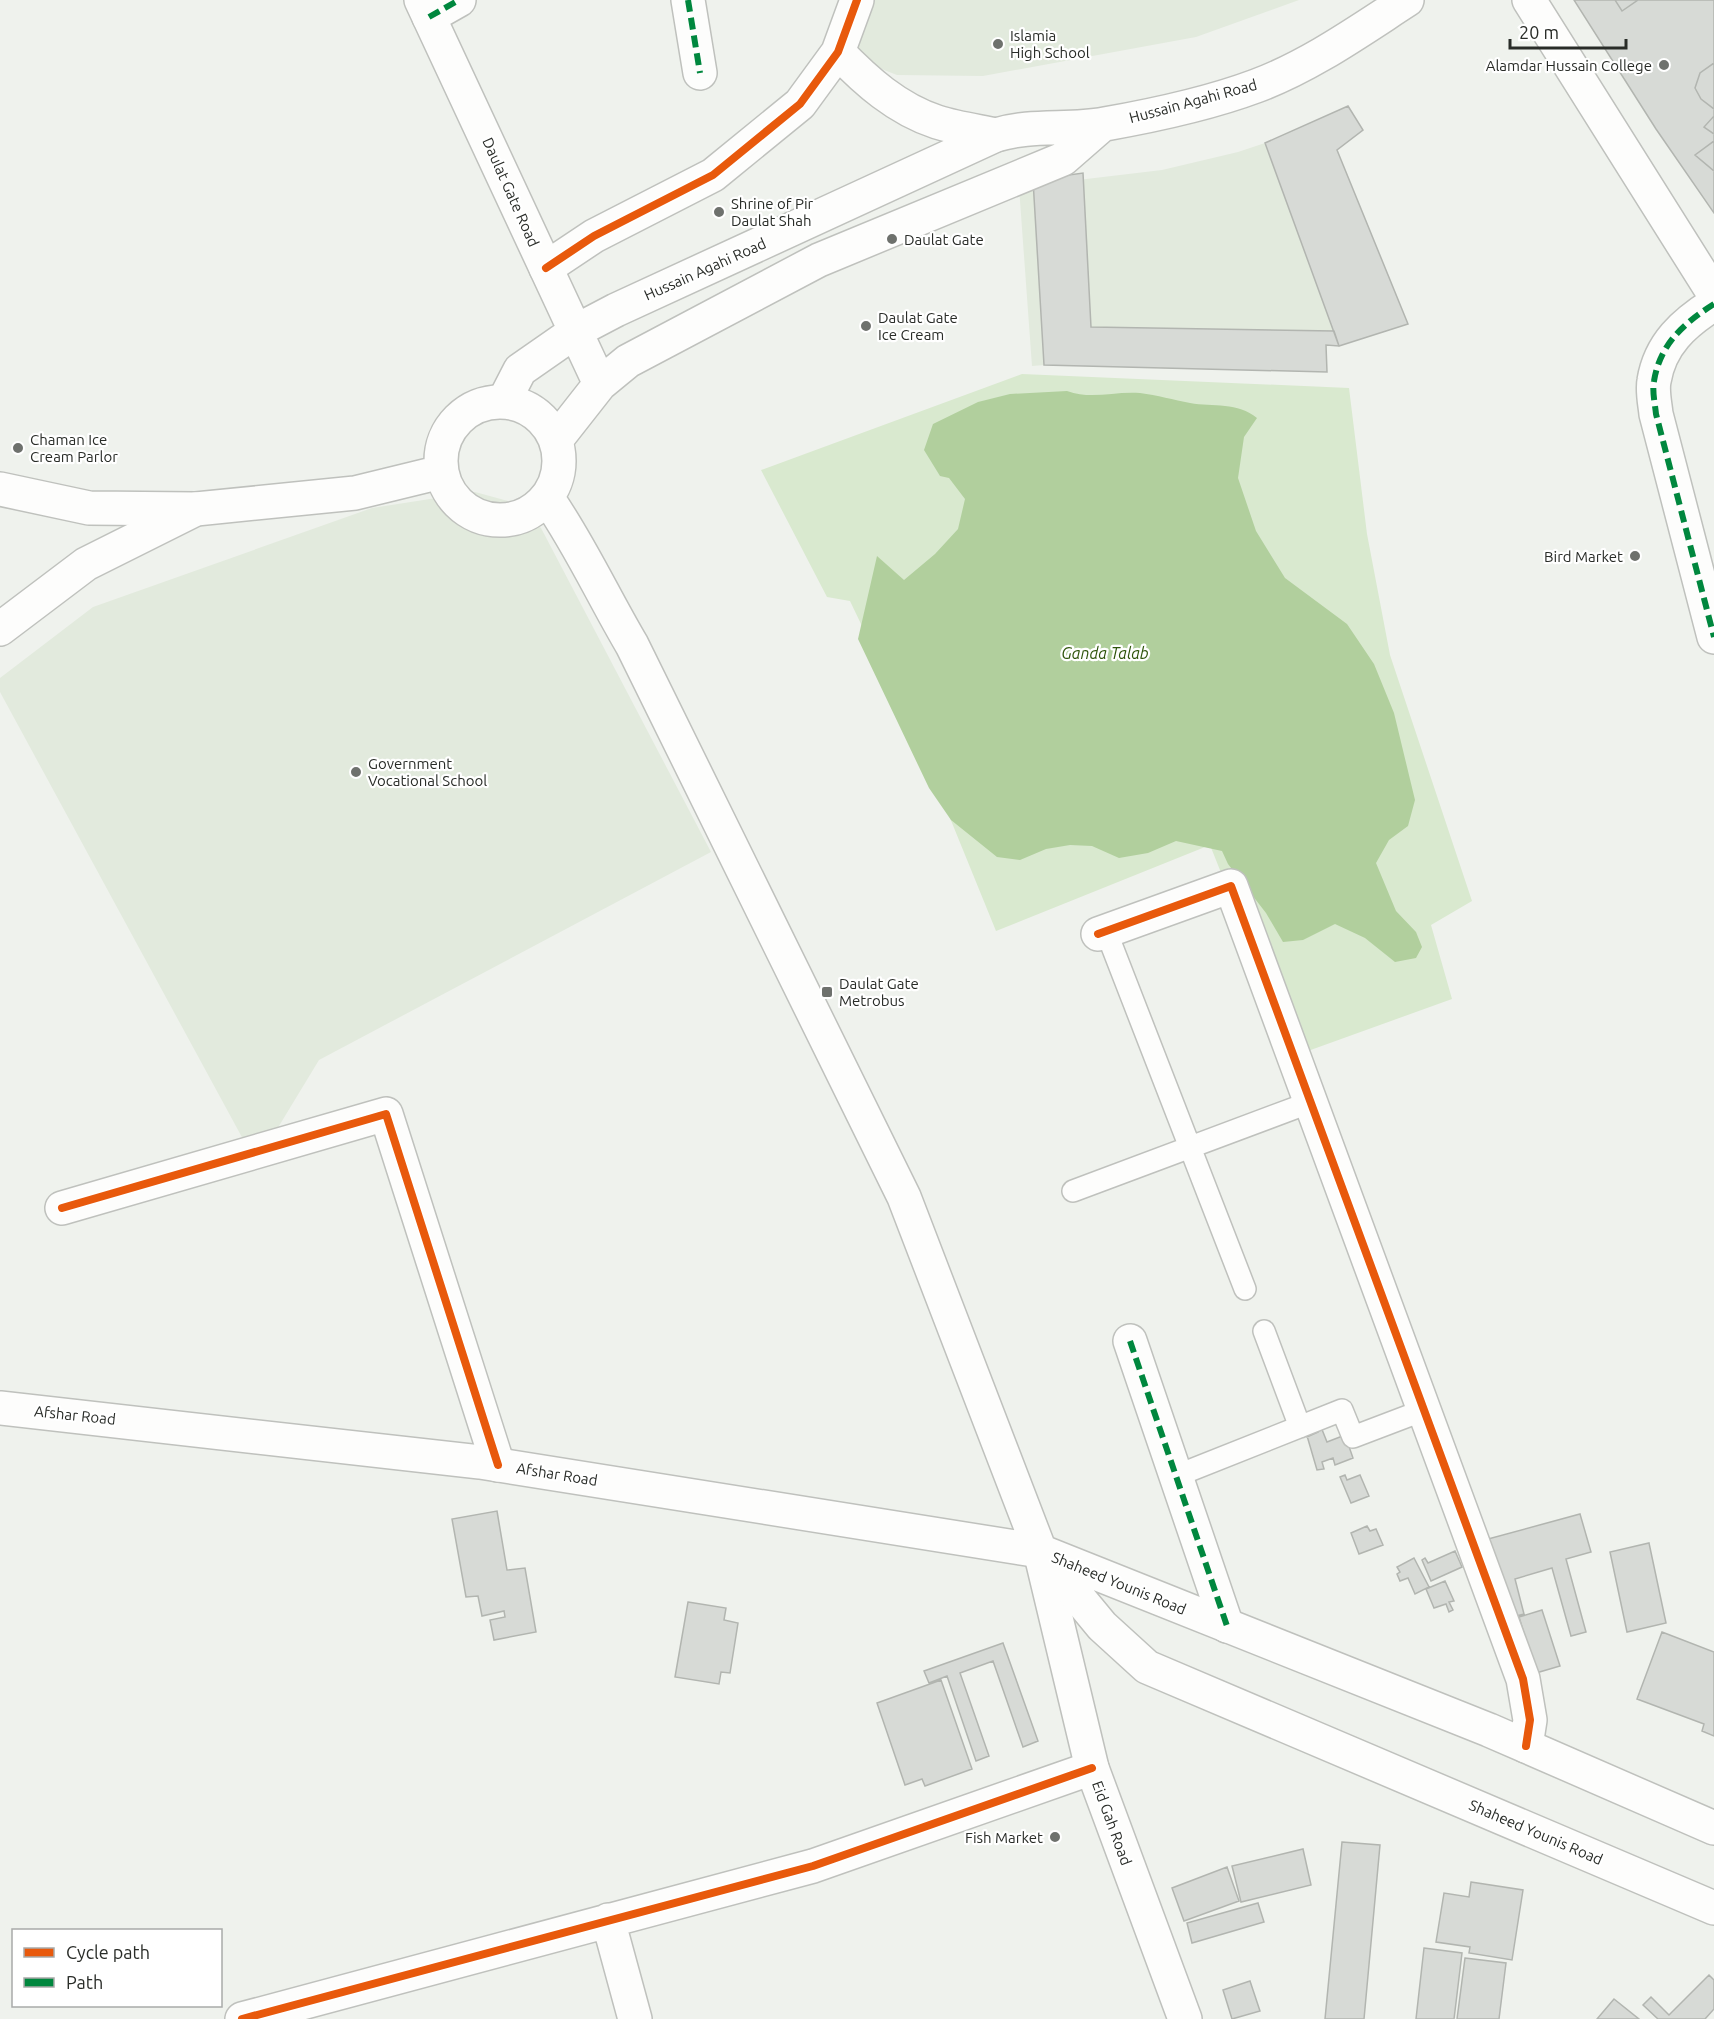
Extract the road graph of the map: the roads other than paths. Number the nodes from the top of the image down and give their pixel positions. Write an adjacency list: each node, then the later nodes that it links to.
1 (459, 0): 6 (main road)
2 (688, 0): 8 (main road)
3 (856, 0): 7 (main road)
4 (1407, 0): 9 (main road, Hussain Agahi Road)
5 (1529, 0): 12 (main road)
6 (425, 9): 11 (main road, Daulat Gate Road)
7 (838, 52): 10 (main road); 11 (main road)
8 (700, 73)
9 (1102, 125): 10 (main road, Hussain Agahi Road); 15 (main road, Hussain Agahi Road)
10 (996, 135): 14 (main road, Hussain Agahi Road)
11 (546, 268): 14 (main road, Daulat Gate Road)
12 (1714, 294)
13 (1714, 304): 23 (main road)
14 (576, 331): 15 (main road, Daulat Gate Road); 16 (main road, Hussain Agahi Road)
15 (600, 384): 17 (main road, Hussain Agahi Road)
16 (504, 401): 17 (main road); 18 (main road)
17 (556, 440): 20 (main road)
18 (441, 472): 20 (main road); 21 (main road)
19 (0, 489): 21 (main road)
20 (548, 499): 37 (main road)
21 (196, 509): 22 (main road)
22 (0, 629)
23 (1714, 638)
24 (1102, 932): 25 (main road); 26 (lane)
25 (1311, 1102): 26 (lane); 33 (main road)
26 (1191, 1147): 27 (lane); 29 (lane)
27 (1073, 1191)
28 (62, 1208): 35 (main road)
29 (1245, 1289)
30 (1264, 1331): 34 (lane)
31 (1130, 1341): 36 (main road)
32 (0, 1408): 35 (main road, Afshar Road)
33 (1424, 1410): 34 (lane); 39 (main road)
34 (1300, 1427): 36 (lane)
35 (498, 1465): 37 (main road, Afshar Road)
36 (1176, 1476): 38 (main road)
37 (1040, 1551): 38 (main road, Shaheed Younis Road); 40 (main road, Eid Gah Road); 42 (main road, Shaheed Younis Road)
38 (1227, 1626): 39 (main road, Shaheed Younis Road)
39 (1526, 1746): 41 (main road, Shaheed Younis Road)
40 (1092, 1768): 43 (main road); 46 (main road, Eid Gah Road)
41 (1714, 1828)
42 (1714, 1908)
43 (608, 1920): 44 (main road); 45 (main road)
44 (242, 2019)
45 (634, 2019)
46 (1185, 2019)

